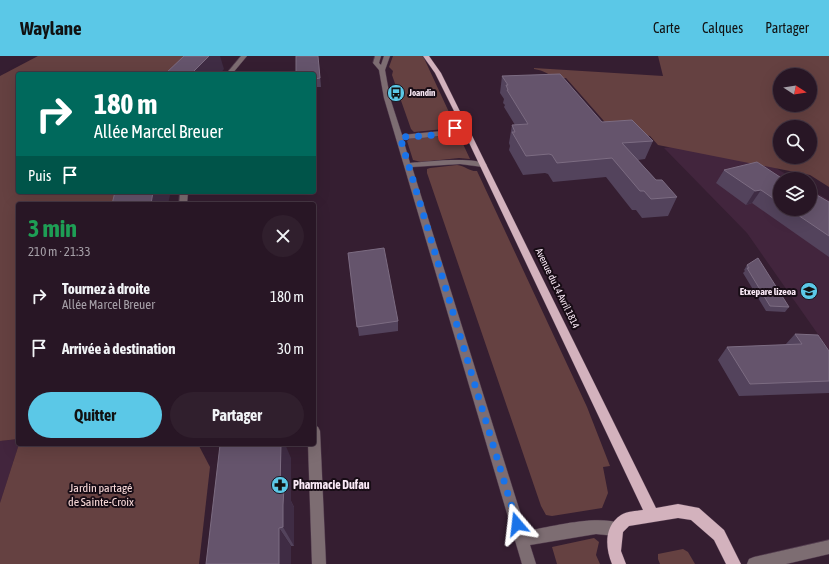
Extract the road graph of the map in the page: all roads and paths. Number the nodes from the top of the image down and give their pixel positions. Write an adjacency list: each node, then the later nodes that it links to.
1 (244, 56): 7 (street)
2 (378, 56): 6 (street)
3 (387, 56): 6 (street)
4 (426, 56): 8 (main road, Avenue du 14 Avril 1814)
5 (435, 56): 8 (main road, Avenue du 14 Avril 1814)
6 (382, 70): 10 (street)
7 (231, 72)
8 (438, 73): 9 (main road, Avenue du 14 Avril 1814)
9 (462, 124): 10 (street); 12 (main road, Avenue du 14 Avril 1814)
10 (400, 137): 11 (street)
11 (408, 165): 12 (street); 16 (street)
12 (483, 165): 14 (main road, Avenue du 14 Avril 1814)
13 (315, 446): 18 (street)
14 (653, 516): 15 (main road); 21 (main road)
15 (616, 529): 16 (street); 20 (main road)
16 (522, 539): 19 (street)
17 (829, 547): 22 (street)
18 (319, 564)
19 (529, 564)
20 (620, 564)
21 (734, 564)
22 (754, 564)

